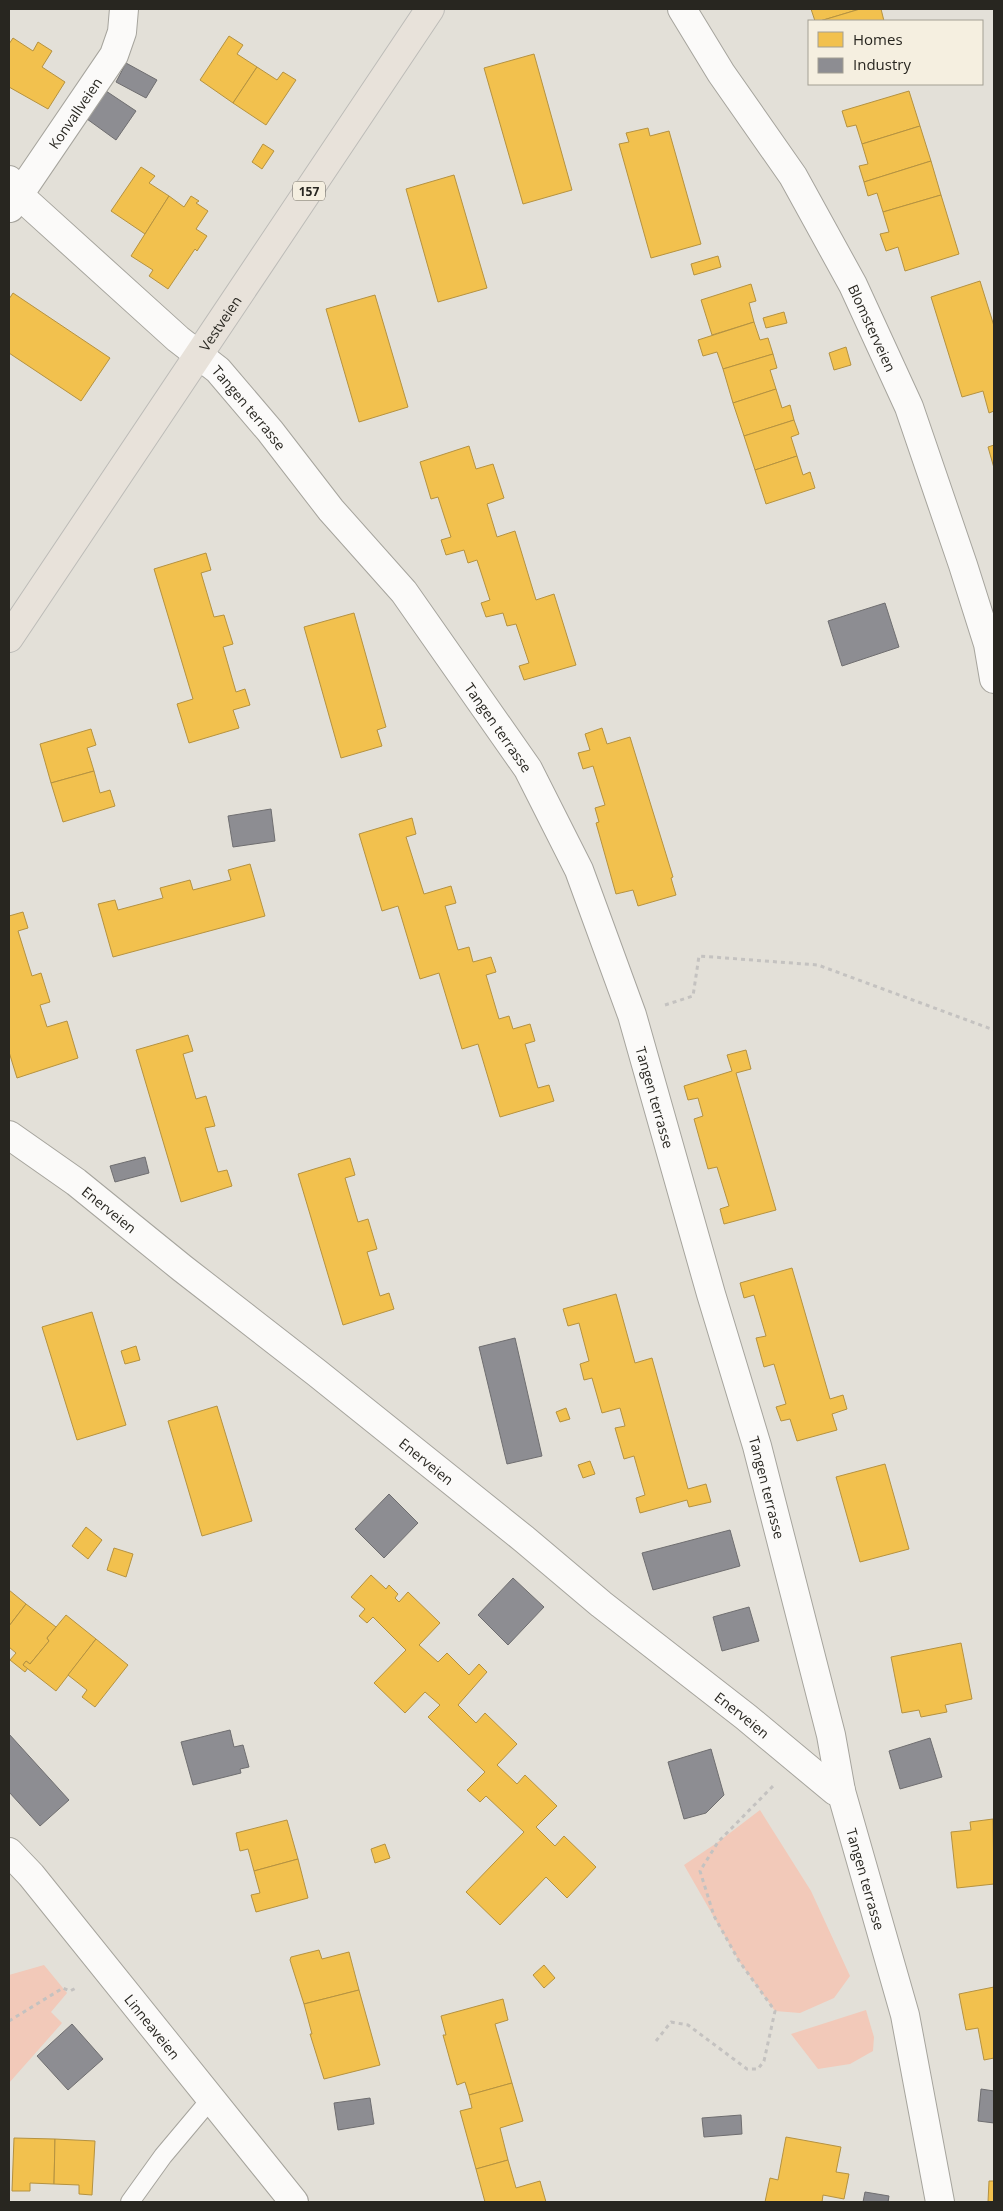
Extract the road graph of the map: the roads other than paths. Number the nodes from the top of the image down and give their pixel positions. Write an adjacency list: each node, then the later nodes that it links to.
1 (124, 9): 4 (street, Konvallveien)
2 (430, 9): 5 (main road, Vestveien / 157)
3 (682, 9): 7 (street, Blomsterveien)
4 (12, 195): 5 (street, Tangen terrasse)
5 (199, 354): 6 (main road, Vestveien / 157); 10 (street, Tangen terrasse)
6 (9, 638)
7 (991, 643): 8 (street, Blomsterveien)
8 (994, 679)
9 (9, 1135): 10 (street, Enerveien)
10 (841, 1791): 15 (street, Tangen terrasse)
11 (9, 1852): 12 (street, Linneaveien)
12 (210, 2100): 13 (lane); 14 (street, Linneaveien)
13 (130, 2202)
14 (294, 2202)
15 (940, 2202)

